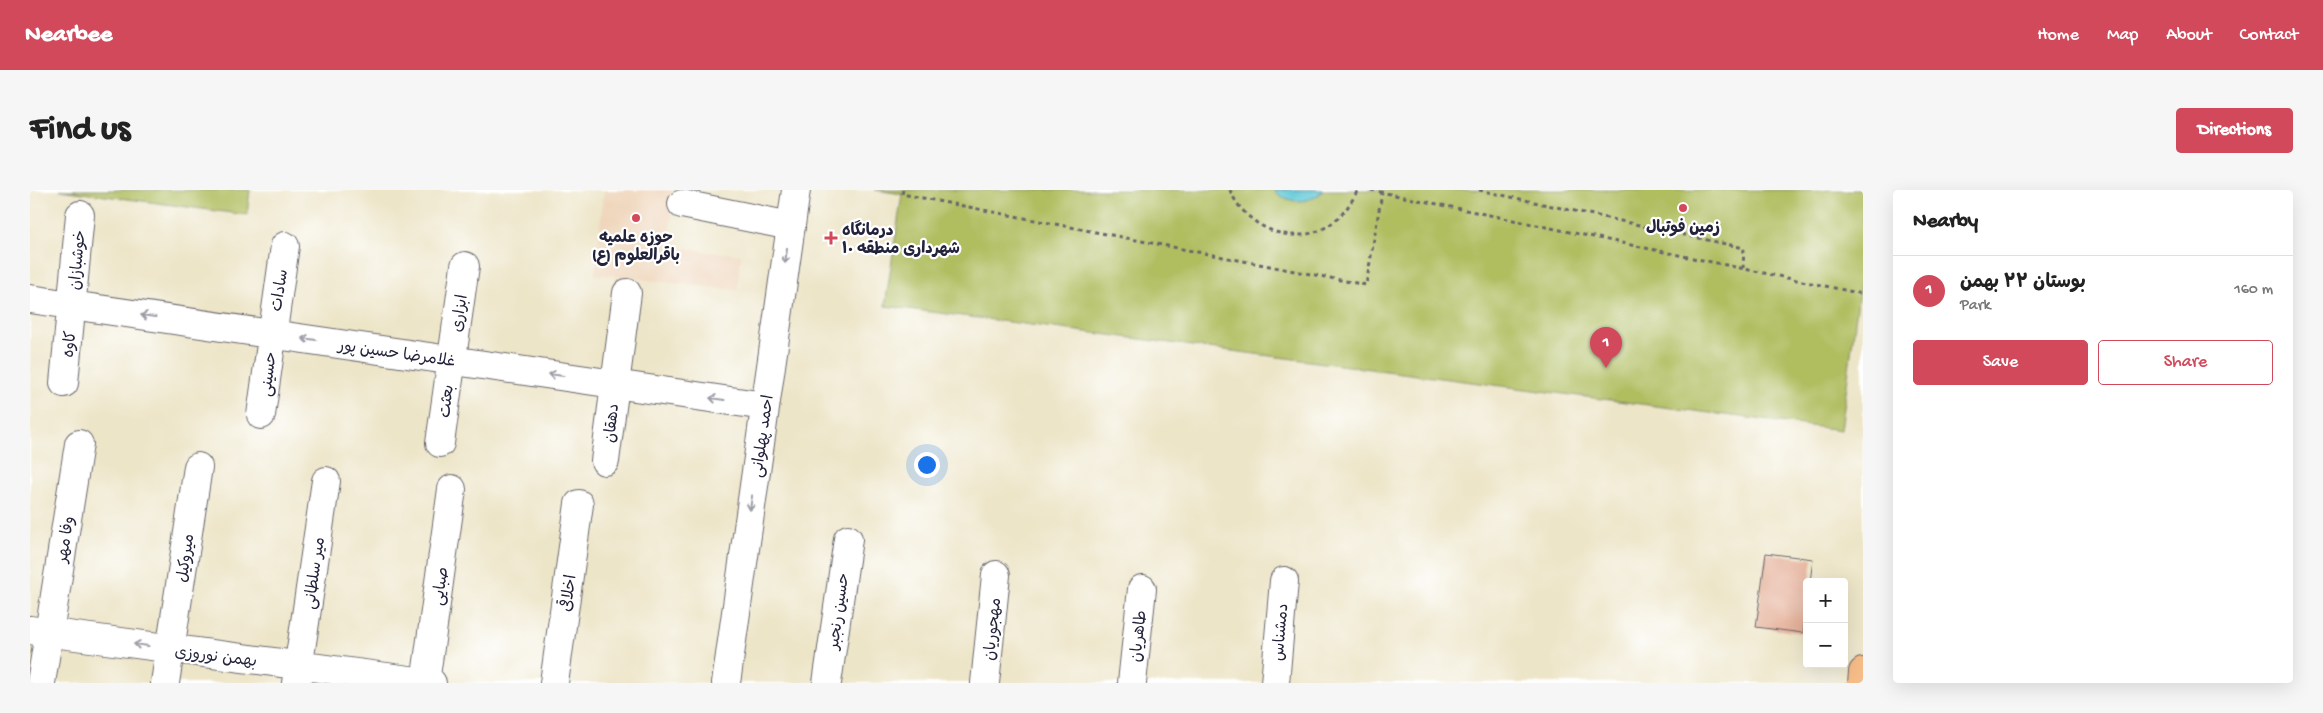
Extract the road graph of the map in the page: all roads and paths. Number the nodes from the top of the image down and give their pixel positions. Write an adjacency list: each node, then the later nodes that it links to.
1 (796, 190): 10 (street, احمد پهلوانی)
2 (903, 190): 7 (path)
3 (1230, 190): 4 (path)
4 (1358, 190)
5 (1371, 190): 7 (path)
6 (1479, 190): 13 (path)
7 (1382, 192): 13 (path)
8 (682, 204): 10 (street)
9 (80, 215): 17 (street, خوشبازان)
10 (791, 226): 22 (street, احمد پهلوانی, one-way to 22)
11 (285, 246): 18 (street, سادات)
12 (465, 266): 19 (street, ابزاری)
13 (1743, 268): 15 (path)
14 (627, 293): 21 (street, دهقان)
15 (1863, 294)
16 (30, 299): 17 (street, غلامرضا حسین پور)
17 (73, 305): 18 (street, غلامرضا حسین پور, one-way to 17); 20 (street, کاوه)
18 (272, 334): 19 (street, غلامرضا حسین پور, one-way to 18); 23 (street, حسینی)
19 (451, 360): 21 (street, غلامرضا حسین پور, one-way to 19); 24 (street, بعثت)
20 (64, 383)
21 (614, 384): 22 (street, غلامرضا حسین پور, one-way to 21); 26 (street, دهقان)
22 (765, 406): 43 (street, احمد پهلوانی, one-way to 43)
23 (261, 415)
24 (440, 443)
25 (79, 444): 35 (street, وفا مهر)
26 (606, 462)
27 (198, 467): 36 (street, میروکیل)
28 (326, 481): 38 (street, میر سلطانی)
29 (452, 489): 41 (street, صبایی)
30 (579, 504): 42 (street, اخلاقی)
31 (848, 539): 44 (street, حسین رنجبر)
32 (996, 576): 45 (street, مهجوریان)
33 (1284, 581): 47 (street, دمشناس)
34 (1142, 590): 46 (street, طاهریان)
35 (39, 632): 36 (street, بهمن نوروزی, one-way to 35); 39 (street, وفا مهر)
36 (171, 649): 38 (street, بهمن نوروزی); 40 (street, میروکیل)
37 (1863, 672): 48 (main road)
38 (298, 674): 41 (street, بهمن نوروزی)
39 (40, 683)
40 (165, 683)
41 (427, 683)
42 (554, 683)
43 (726, 683)
44 (826, 683)
45 (985, 683)
46 (1132, 683)
47 (1275, 683)
48 (1862, 683)

